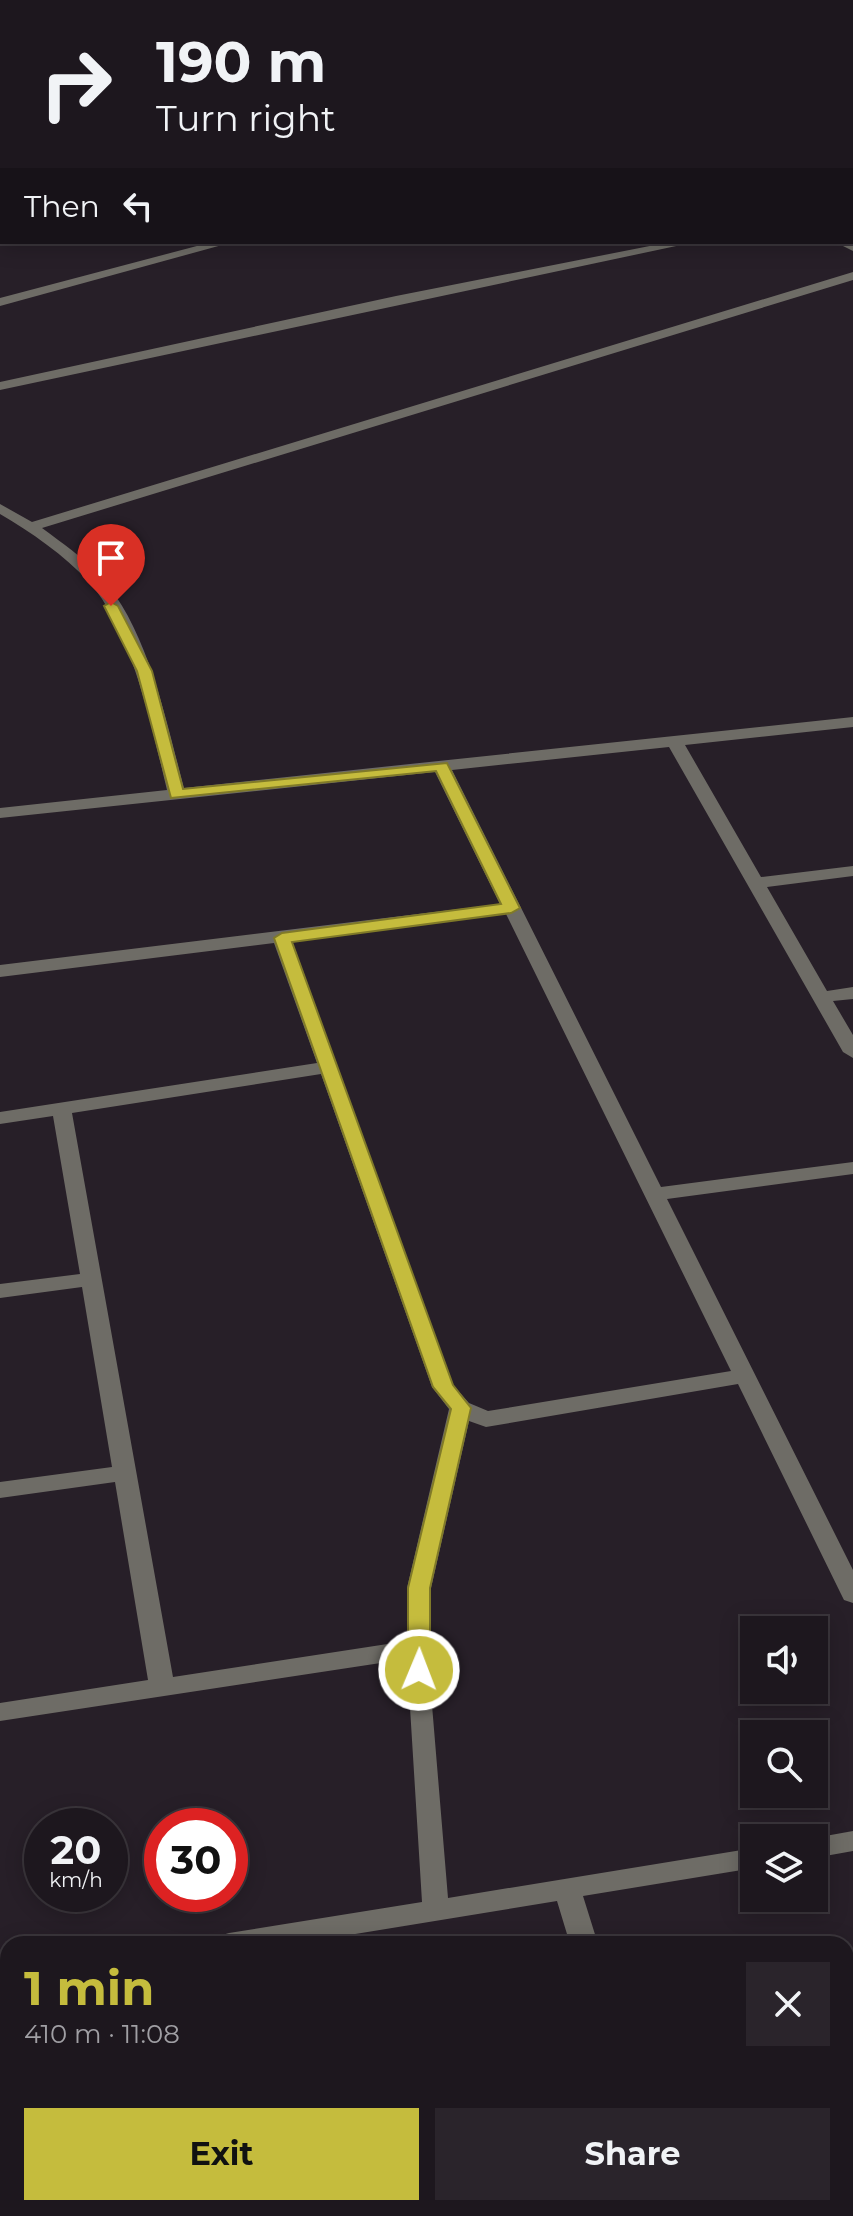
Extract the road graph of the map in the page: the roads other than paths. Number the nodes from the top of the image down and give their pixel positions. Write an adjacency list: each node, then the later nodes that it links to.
1 (219, 244): 4 (street)
2 (679, 244): 5 (street)
3 (853, 276): 7 (street)
4 (0, 302)
5 (0, 386)
6 (0, 508): 7 (street)
7 (31, 527): 11 (street)
8 (853, 722): 9 (street)
9 (674, 741): 10 (street); 14 (street)
10 (441, 766): 11 (street); 15 (street)
11 (177, 795): 12 (street)
12 (0, 813)
13 (853, 871): 14 (street)
14 (756, 883): 19 (street)
15 (511, 908): 16 (street); 25 (street)
16 (282, 938): 17 (street); 21 (street)
17 (0, 971)
18 (853, 993): 19 (street)
19 (821, 997): 20 (street)
20 (853, 1052)
21 (329, 1067): 22 (street); 29 (street)
22 (62, 1110): 23 (street); 26 (street)
23 (0, 1118)
24 (853, 1168): 25 (street)
25 (654, 1194): 28 (street)
26 (92, 1279): 27 (street); 30 (street)
27 (0, 1291)
28 (744, 1376): 29 (street); 32 (street)
29 (461, 1408): 33 (street)
30 (125, 1473): 31 (street); 34 (street)
31 (0, 1490)
32 (853, 1594)
33 (419, 1648): 34 (street); 40 (street)
34 (162, 1687): 35 (street)
35 (0, 1712)
36 (853, 1841): 37 (street)
37 (828, 1845)
38 (740, 1860): 39 (street)
39 (567, 1888): 40 (street); 42 (street)
40 (436, 1910): 41 (street)
41 (278, 1936)
42 (582, 1936)

